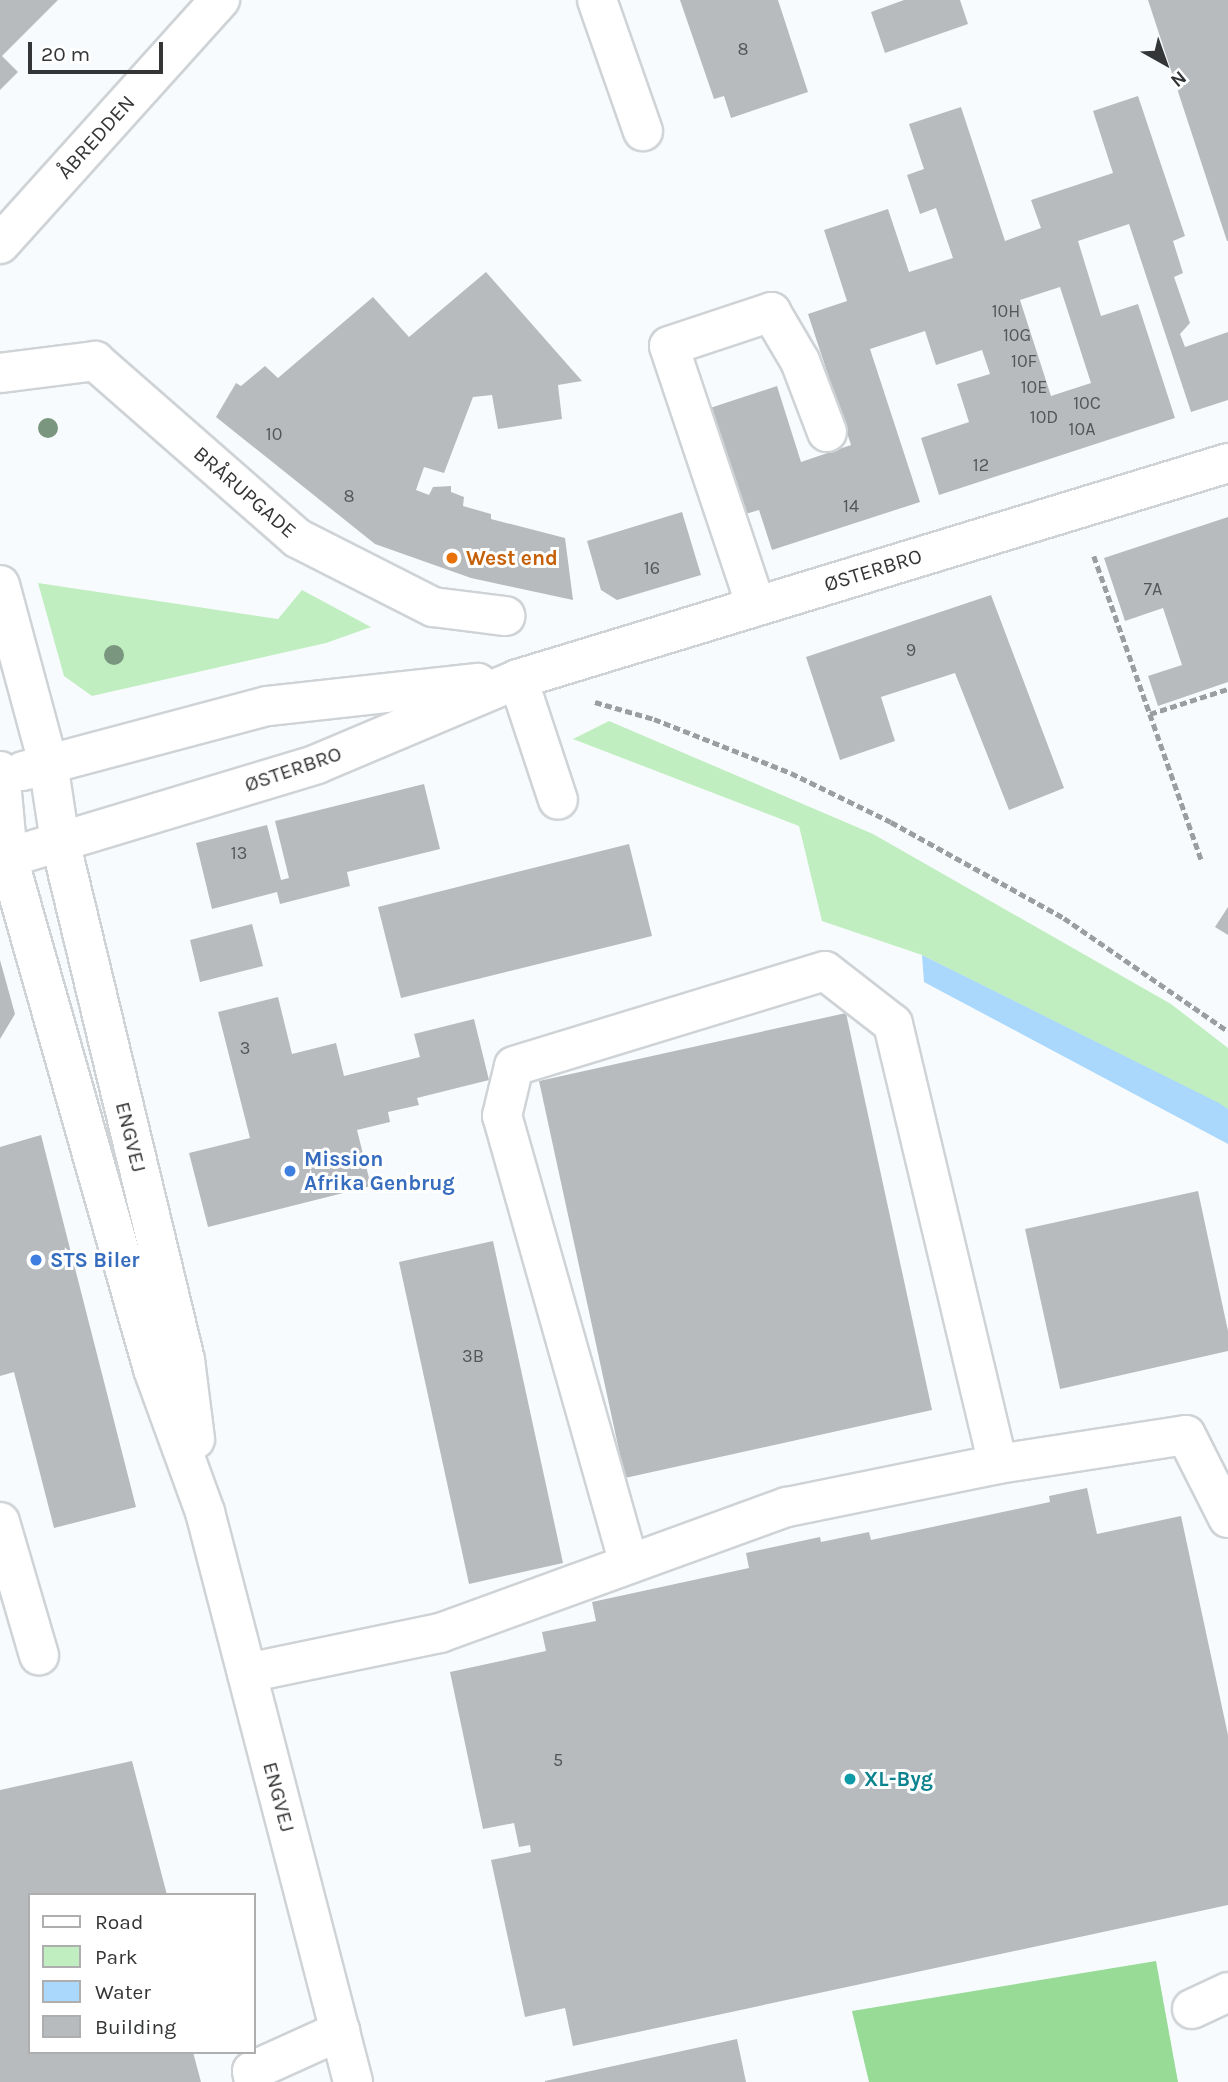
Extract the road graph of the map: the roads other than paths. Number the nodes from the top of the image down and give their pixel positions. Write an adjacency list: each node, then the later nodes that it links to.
1 (220, 0): 4 (street, ÅBREDDEN)
2 (597, 0): 3 (street)
3 (643, 131)
4 (0, 244)
5 (0, 373): 10 (street, BRÅRUPGADE)
6 (827, 432): 9 (street)
7 (1228, 463): 9 (street, ØSTERBRO)
8 (0, 585): 12 (street)
9 (755, 606): 11 (street, ØSTERBRO)
10 (505, 616)
11 (518, 679): 12 (street, ØSTERBRO); 14 (street); 15 (street, ØSTERBRO)
12 (48, 764): 13 (street, ØSTERBRO); 15 (street, ENGVEJ)
13 (1, 775): 16 (street, ENGVEJ)
14 (558, 800)
15 (60, 841): 16 (street, ØSTERBRO); 18 (street, ENGVEJ)
16 (4, 859): 18 (street, ENGVEJ)
17 (998, 1464): 19 (street); 21 (street); 21 (street)
18 (205, 1512): 23 (street, ENGVEJ)
19 (1228, 1518)
20 (0, 1522): 22 (street)
21 (629, 1564): 23 (street)
22 (39, 1655)
23 (247, 1673): 26 (street, ENGVEJ)
24 (1228, 1992): 25 (street)
25 (1192, 2009)
26 (340, 2031): 27 (street); 28 (street, ENGVEJ)
27 (254, 2082)
28 (353, 2082)

